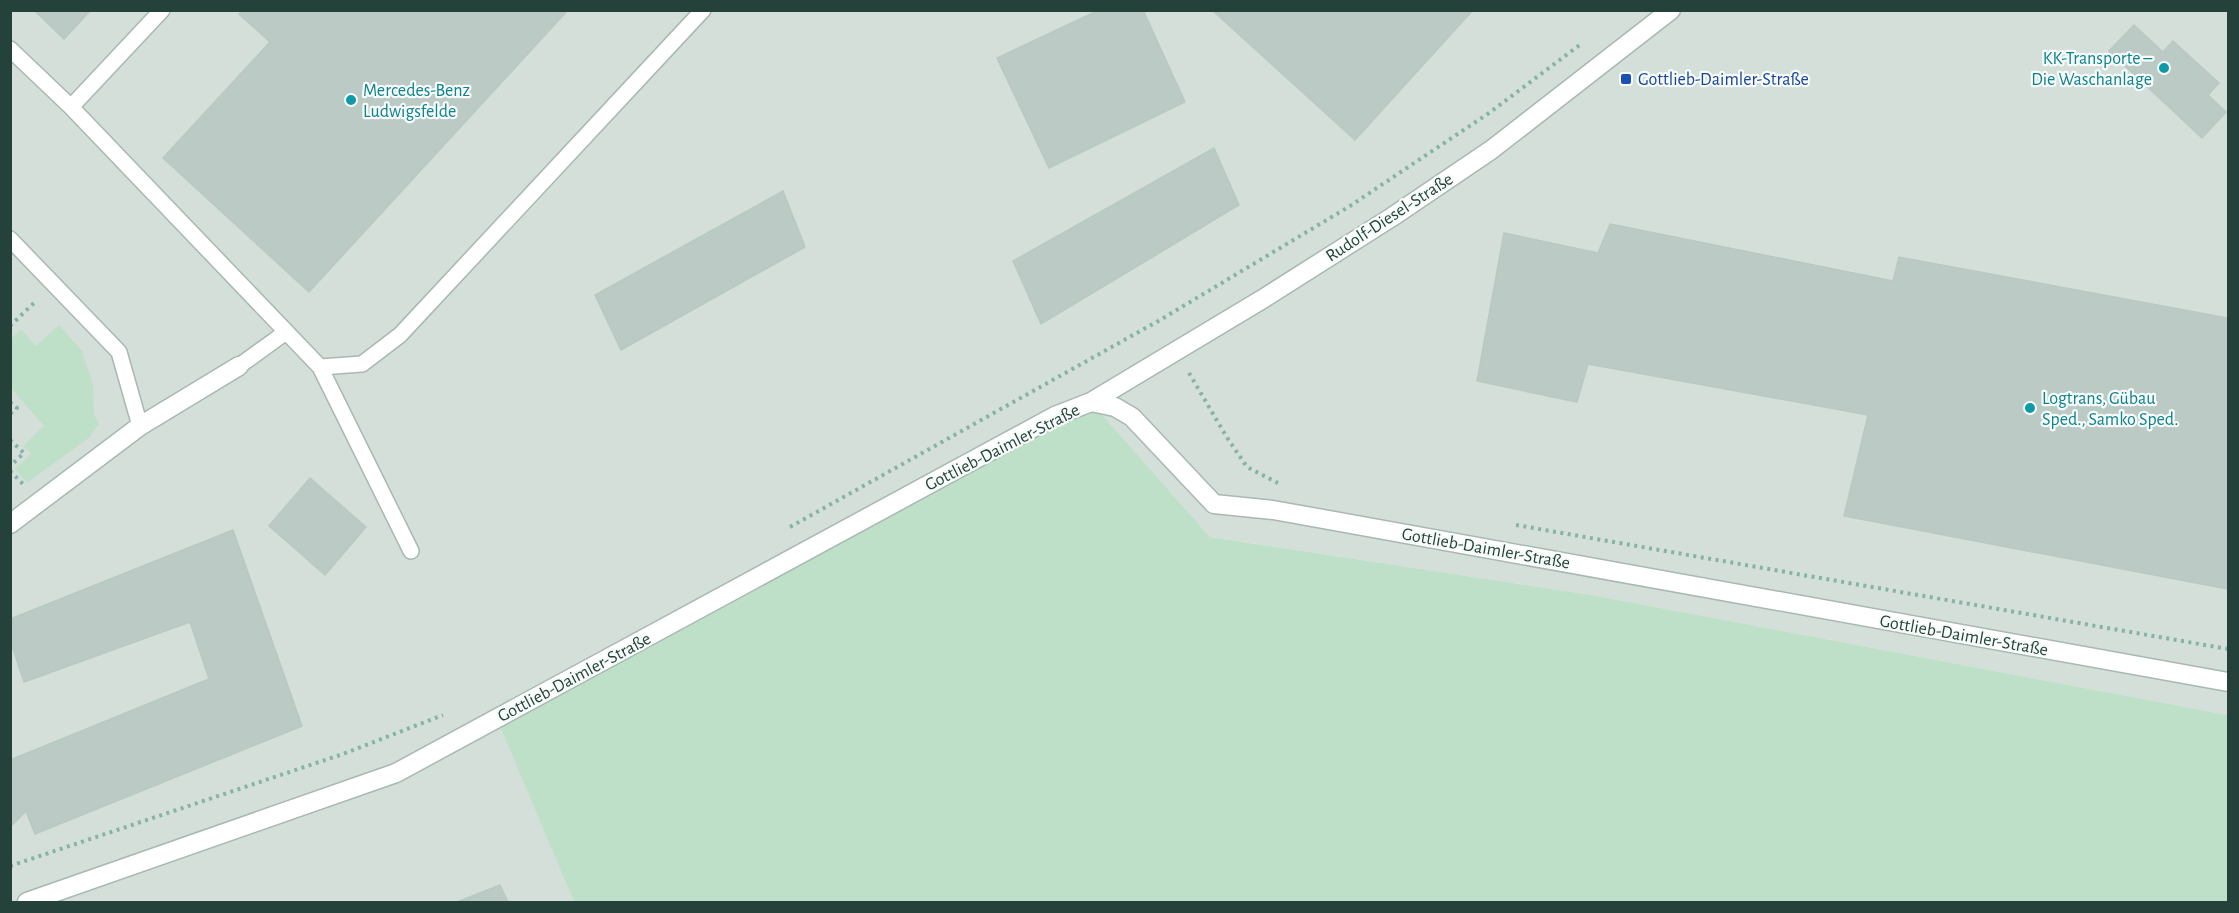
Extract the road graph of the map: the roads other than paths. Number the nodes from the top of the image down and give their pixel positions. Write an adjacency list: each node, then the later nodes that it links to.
1 (162, 10): 5 (lane)
2 (703, 10): 9 (lane)
3 (1671, 10): 10 (street, Rudolf-Diesel-Straße)
4 (10, 49): 5 (lane)
5 (71, 107): 7 (lane)
6 (10, 239): 11 (lane)
7 (286, 332): 8 (lane); 9 (lane)
8 (239, 366): 11 (street)
9 (320, 367): 13 (lane)
10 (1091, 402): 14 (street, Gottlieb-Daimler-Straße); 15 (street, Gottlieb-Daimler-Straße)
11 (140, 426): 12 (street)
12 (10, 524)
13 (411, 551)
14 (2229, 682)
15 (27, 903)

